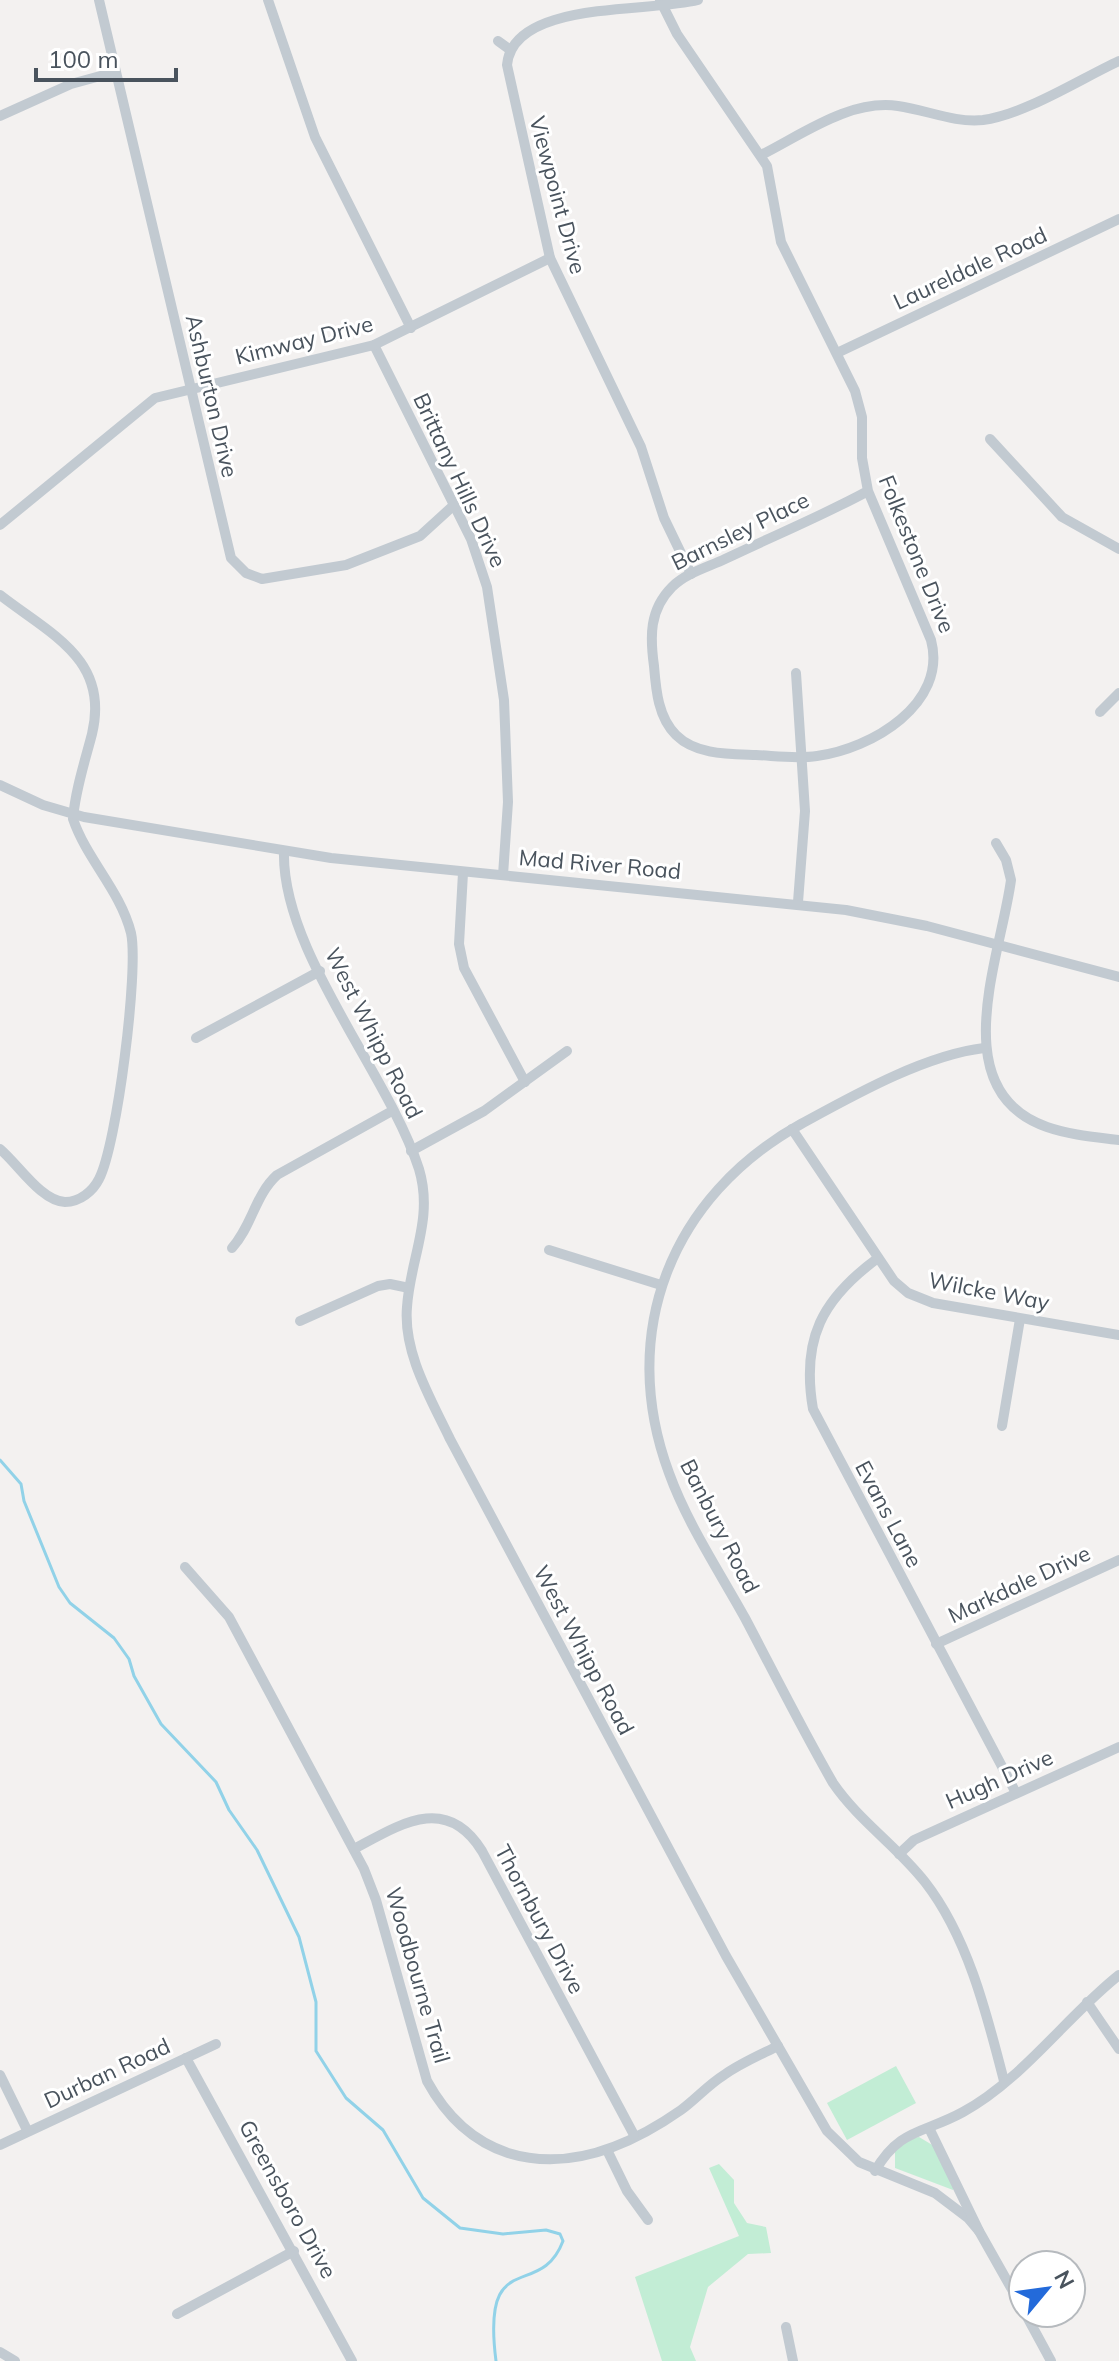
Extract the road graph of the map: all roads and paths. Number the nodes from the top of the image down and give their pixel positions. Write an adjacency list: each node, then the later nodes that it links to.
1 (99, 0): 8 (street, Ashburton Drive)
2 (268, 0): 13 (street)
3 (698, 0): 4 (street)
4 (661, 2): 6 (street); 10 (street, Folkestone Drive)
5 (498, 41): 6 (street)
6 (509, 49): 12 (street, Viewpoint Drive)
7 (1119, 61): 10 (street)
8 (115, 72): 9 (street); 16 (street, Ashburton Drive)
9 (0, 116)
10 (761, 155): 15 (street, Folkestone Drive)
11 (1119, 219): 15 (street, Laureldale Road)
12 (550, 258): 13 (street, Kimway Drive); 22 (street, Viewpoint Drive)
13 (411, 328): 14 (street, Kimway Drive)
14 (374, 345): 16 (street, Kimway Drive); 19 (street, Brittany Hills Drive)
15 (837, 353): 18 (street, Folkestone Drive)
16 (189, 389): 19 (street, Ashburton Drive); 20 (street, Kimway Drive)
17 (990, 439): 21 (street)
18 (868, 491): 22 (street, Barnsley Place); 28 (street, Folkestone Drive)
19 (454, 505): 34 (street, Brittany Hills Drive)
20 (0, 525)
21 (1119, 549)
22 (691, 574): 24 (street, Barnsley Place)
23 (0, 595): 30 (street)
24 (652, 629): 28 (street, Folkestone Drive)
25 (796, 673): 28 (street)
26 (1119, 693): 27 (street)
27 (1100, 712)
28 (803, 757): 35 (street)
29 (0, 785): 30 (street, Mad River Road)
30 (73, 814): 32 (street, Mad River Road); 46 (street)
31 (996, 843): 36 (street)
32 (284, 851): 33 (street, Mad River Road); 37 (street, West Whipp Road)
33 (463, 873): 34 (street, Mad River Road); 42 (street)
34 (503, 875): 35 (street, Mad River Road)
35 (798, 902): 36 (street, Mad River Road)
36 (999, 946): 38 (street, Mad River Road); 40 (street)
37 (320, 971): 39 (street); 43 (street, West Whipp Road)
38 (1119, 977)
39 (196, 1038)
40 (984, 1048): 44 (street, Banbury Road); 45 (street)
41 (567, 1051): 42 (street)
42 (525, 1082): 47 (street)
43 (392, 1111): 47 (street, West Whipp Road); 48 (street)
44 (792, 1129): 50 (street, Wilcke Way); 51 (street, Banbury Road)
45 (1119, 1140)
46 (0, 1149)
47 (411, 1151): 52 (street, West Whipp Road)
48 (232, 1248)
49 (549, 1250): 51 (street)
50 (878, 1258): 53 (street, Wilcke Way); 59 (street, Evans Lane)
51 (661, 1285): 63 (street, Banbury Road)
52 (409, 1288): 54 (street); 67 (street, West Whipp Road)
53 (1020, 1319): 55 (street, Wilcke Way); 56 (street)
54 (300, 1321)
55 (1119, 1335)
56 (1002, 1426)
57 (1119, 1560): 59 (street, Markdale Drive)
58 (185, 1567): 62 (street, Woodbourne Trail)
59 (936, 1644): 61 (street, Evans Lane)
60 (1119, 1747): 61 (street, Hugh Drive)
61 (1016, 1793): 63 (street, Hugh Drive)
62 (354, 1849): 74 (street, Thornbury Drive); 76 (street, Woodbourne Trail)
63 (899, 1854): 71 (street, Banbury Road)
64 (1119, 1975): 65 (street)
65 (1087, 2002): 68 (street); 71 (street)
66 (216, 2044): 69 (street, Durban Road)
67 (778, 2046): 74 (street, Woodbourne Trail); 77 (street, West Whipp Road)
68 (1119, 2049)
69 (186, 2058): 73 (street, Durban Road); 80 (street, Greensboro Drive)
70 (0, 2075): 73 (street, Durban Road)
71 (1004, 2081): 72 (street)
72 (929, 2128): 77 (street); 79 (street)
73 (27, 2130): 75 (street)
74 (634, 2135): 76 (street, Woodbourne Trail)
75 (0, 2145)
76 (607, 2150): 78 (street)
77 (875, 2171): 79 (street, West Whipp Road)
78 (648, 2220)
79 (979, 2231): 81 (street)
80 (294, 2251): 82 (street); 87 (street, Greensboro Drive)
81 (1007, 2281)
82 (177, 2314)
83 (786, 2327): 88 (street)
84 (1034, 2329): 89 (street)
85 (0, 2352): 86 (street)
86 (15, 2361)
87 (352, 2361)
88 (793, 2361)
89 (1051, 2361)

